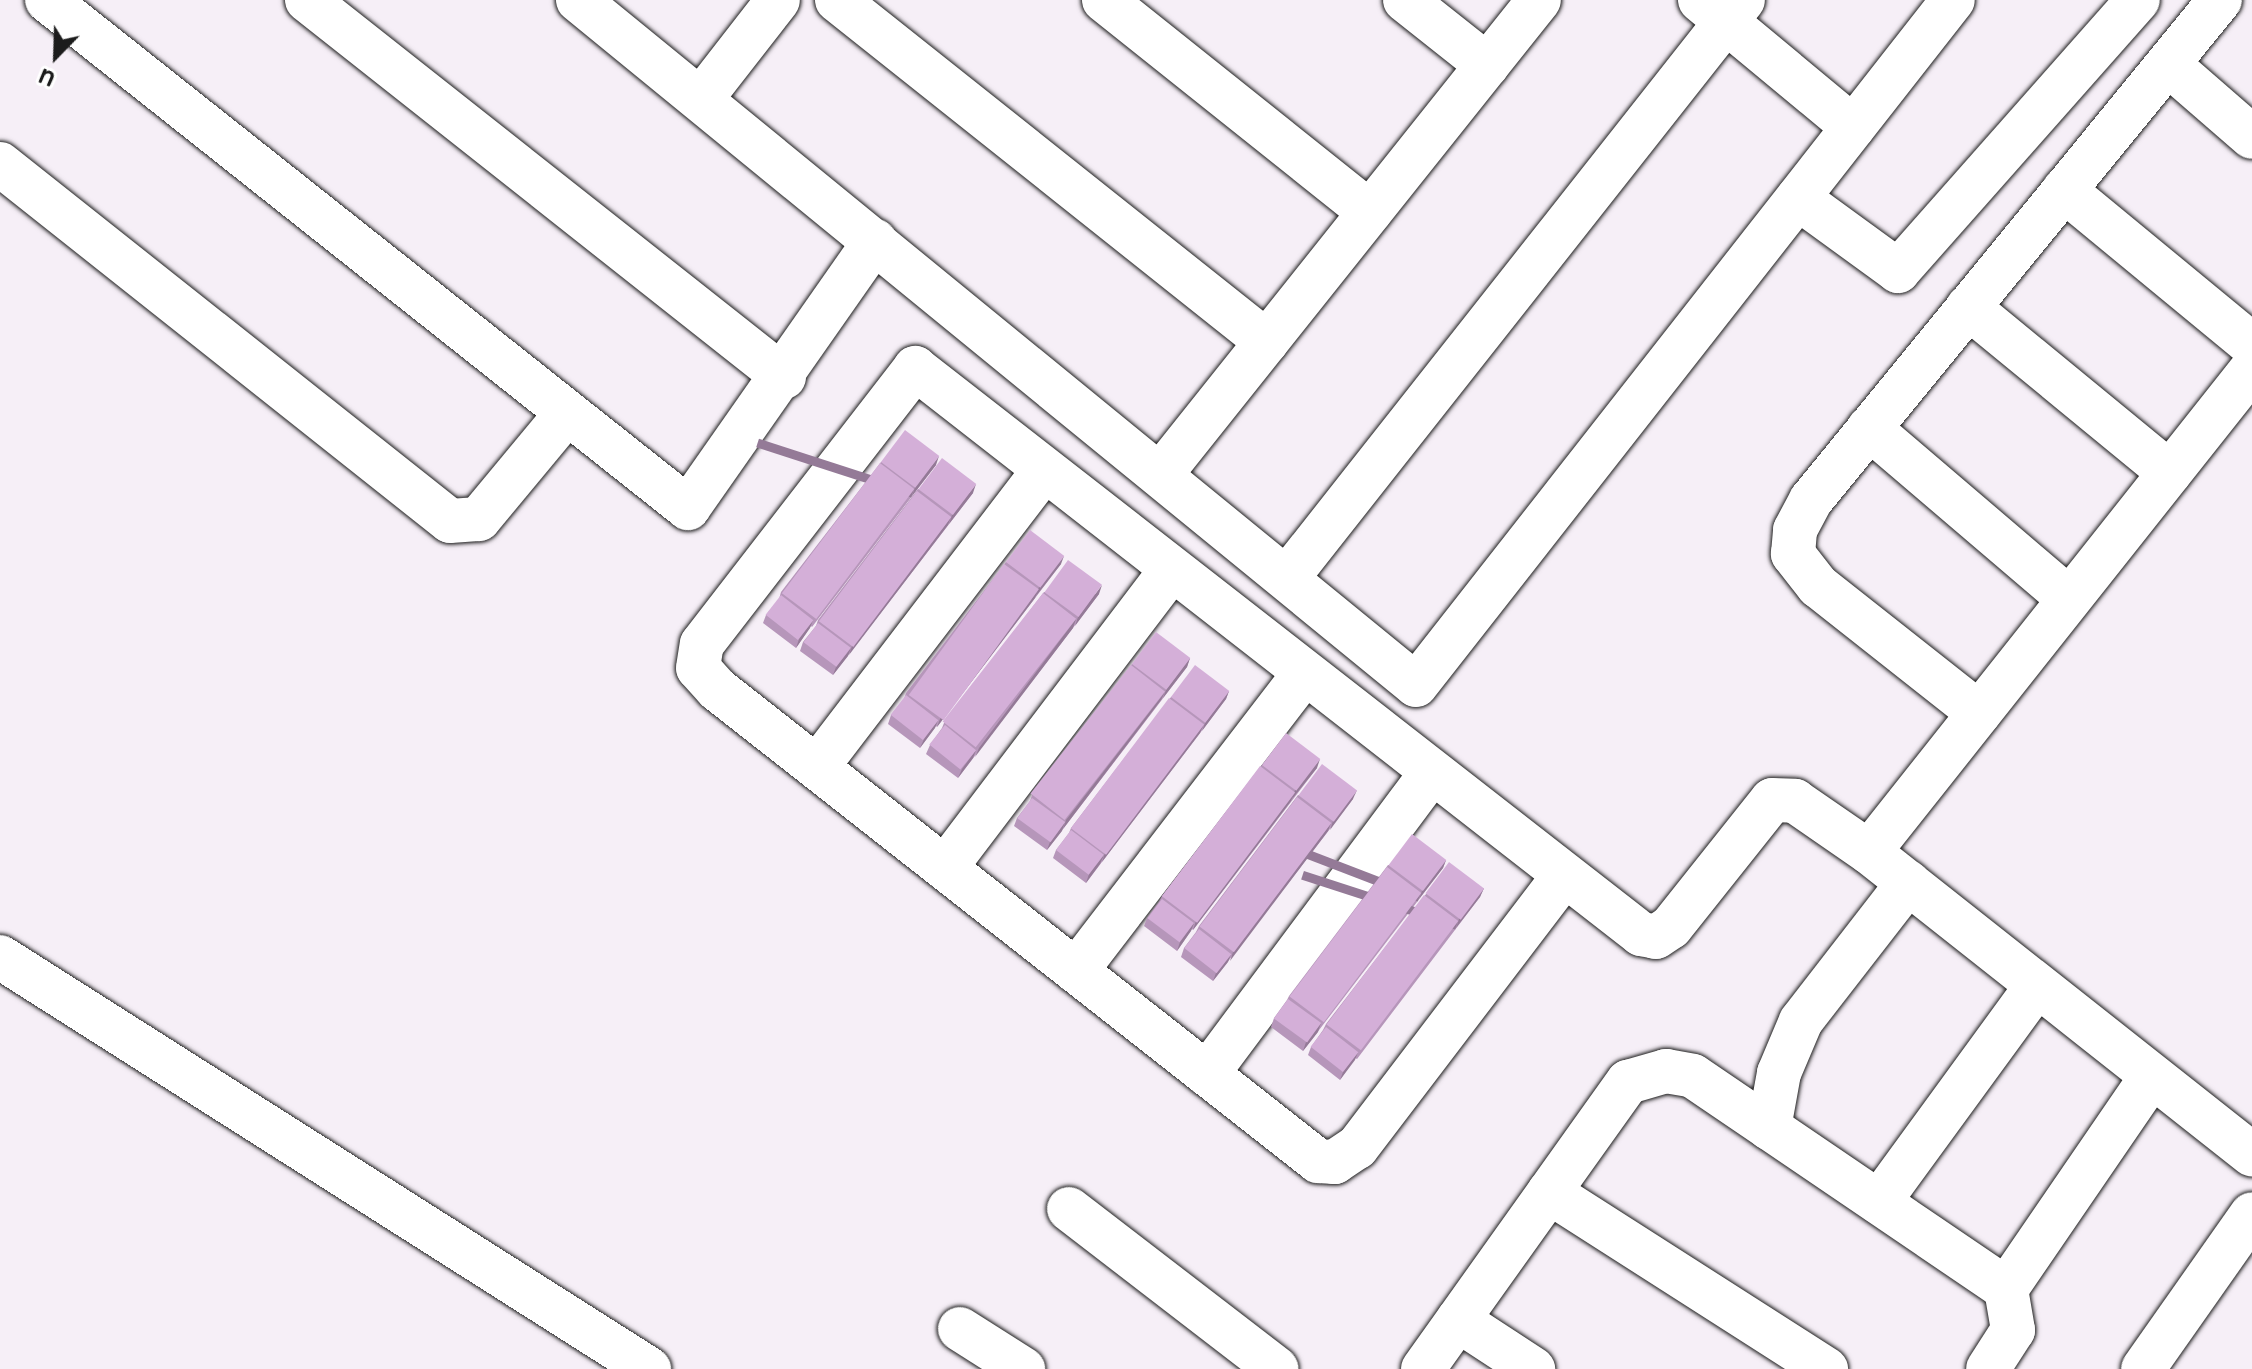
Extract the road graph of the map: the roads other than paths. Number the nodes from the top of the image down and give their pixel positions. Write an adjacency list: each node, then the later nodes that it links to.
1 (47, 0): 28 (street)
2 (307, 0): 27 (street)
3 (578, 0): 15 (street)
4 (778, 0): 15 (street)
5 (837, 0): 24 (street)
6 (1104, 0): 21 (street)
7 (1405, 0): 14 (street)
8 (1539, 0): 14 (street)
9 (1953, 0): 16 (street)
10 (2138, 0): 20 (street)
11 (2220, 0): 13 (street)
12 (1723, 7): 16 (street); 34 (street)
13 (2168, 64): 17 (street); 19 (street)
14 (1487, 65): 21 (street)
15 (701, 99): 22 (street)
16 (1853, 127): 20 (street)
17 (2252, 137)
18 (0, 164): 28 (street)
19 (2064, 190): 23 (street); 25 (street)
20 (1798, 198): 34 (street)
21 (1370, 212): 24 (street)
22 (875, 241): 27 (street); 32 (street)
23 (1968, 307): 29 (street); 31 (street)
24 (1267, 342): 32 (street)
25 (2252, 345)
26 (2252, 369): 31 (street)
27 (784, 377): 28 (street)
28 (567, 413)
29 (1869, 428): 35 (street); 37 (street)
30 (1044, 470): 33 (street); 38 (street); 38 (street)
31 (2170, 473): 35 (street)
32 (1161, 474): 34 (street)
33 (1172, 569): 36 (street); 41 (street)
34 (1287, 578)
35 (2069, 599): 37 (street)
36 (1304, 674): 39 (street); 45 (street)
37 (1979, 713): 40 (street)
38 (817, 767): 41 (street)
39 (1431, 773): 42 (street); 47 (street)
40 (1869, 852): 42 (street); 43 (street)
41 (945, 868): 45 (street)
42 (1563, 877): 47 (street)
43 (1908, 883): 46 (street); 49 (street)
44 (0, 957): 58 (street)
45 (1076, 971): 47 (street)
46 (2037, 985): 48 (street); 52 (street)
47 (1207, 1074)
48 (2152, 1076): 50 (street); 55 (street)
49 (1769, 1128): 51 (street); 52 (street)
50 (2252, 1154)
51 (1549, 1192): 56 (street); 63 (street)
52 (1879, 1202): 55 (street)
53 (1069, 1209): 60 (street)
54 (2252, 1214): 65 (street)
55 (2006, 1289): 64 (street)
56 (1458, 1320): 61 (street); 62 (street)
57 (960, 1329): 59 (street)
58 (649, 1369)
59 (1023, 1369)
60 (1277, 1369)
61 (1423, 1369)
62 (1533, 1369)
63 (1826, 1369)
64 (1988, 1369)
65 (2143, 1369)

